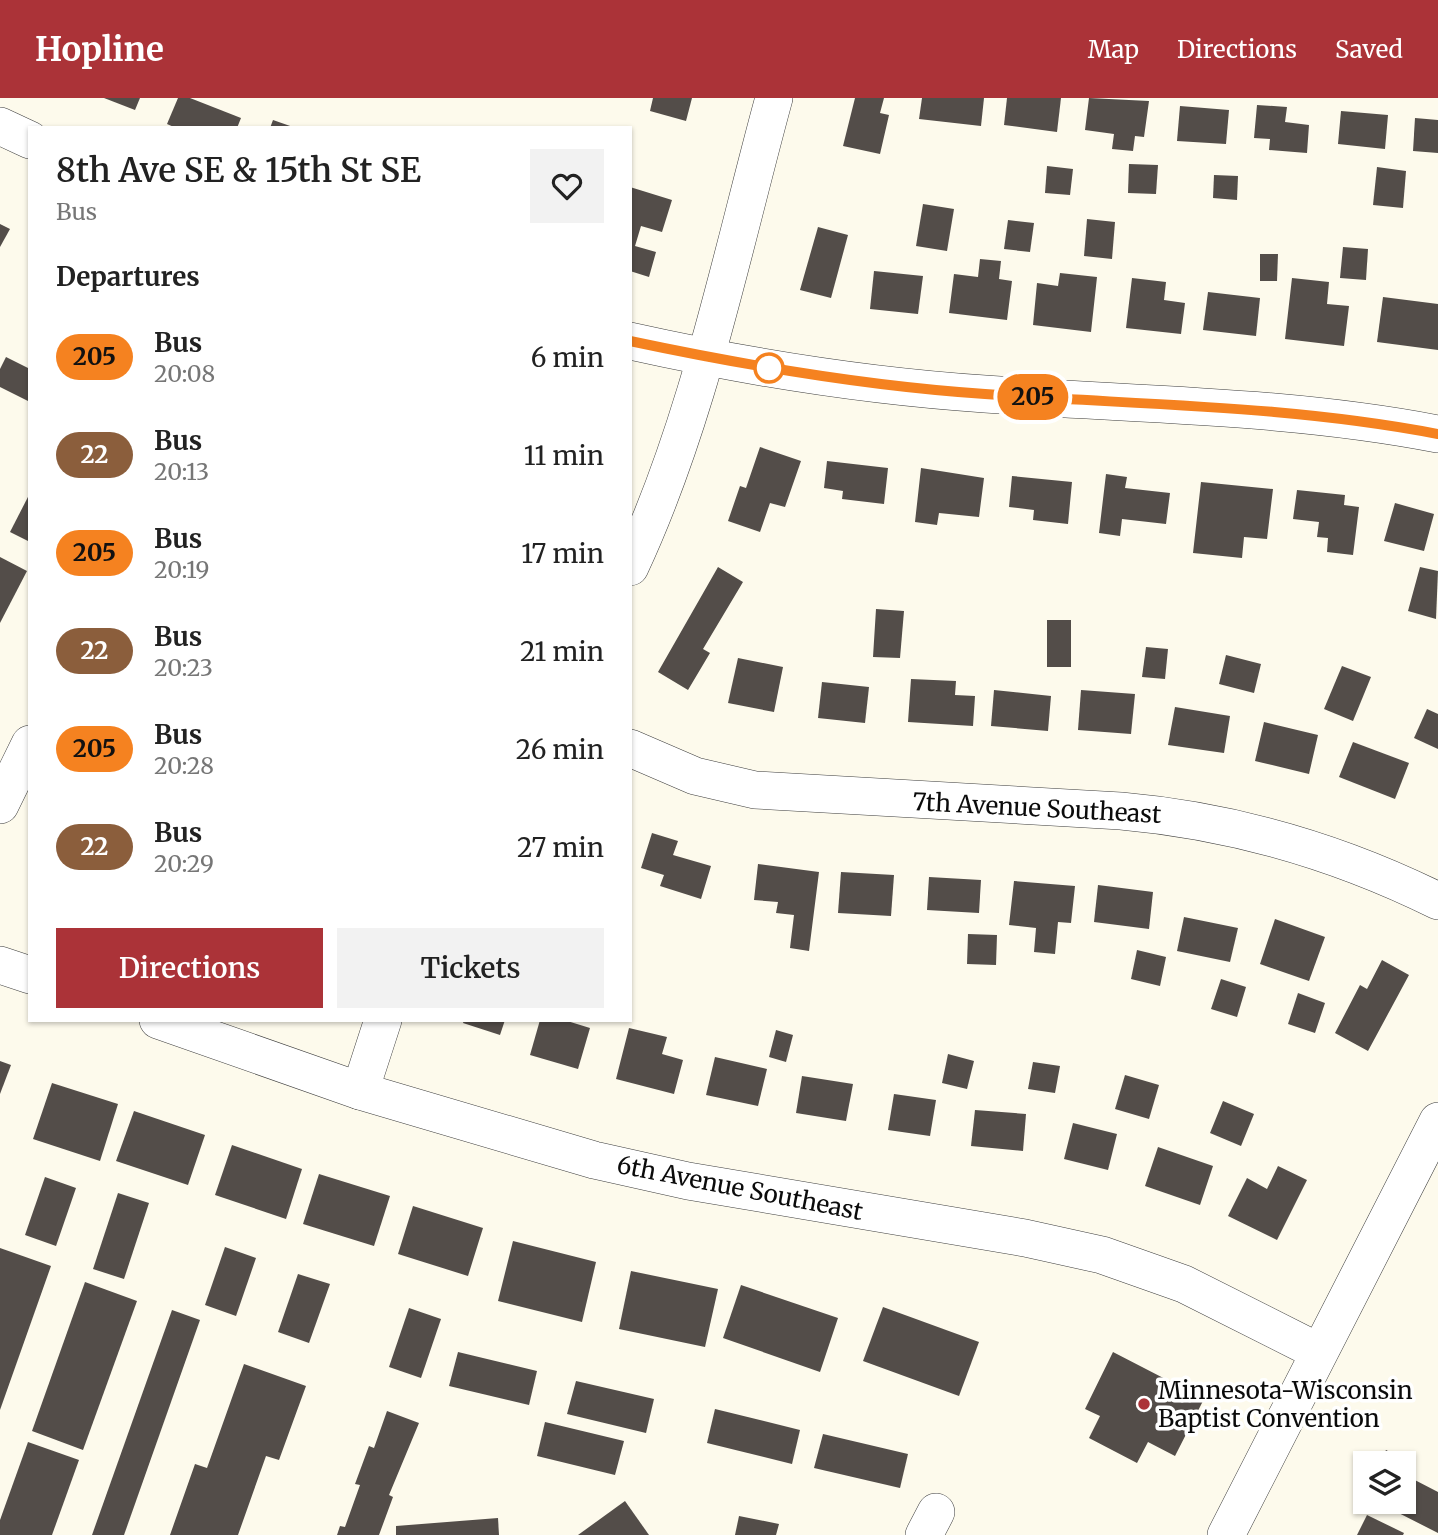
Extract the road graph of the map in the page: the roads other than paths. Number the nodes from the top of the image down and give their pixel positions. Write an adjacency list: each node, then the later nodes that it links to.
1 (774, 98): 5 (street)
2 (0, 126): 3 (street)
3 (28, 139)
4 (632, 341): 5 (street)
5 (704, 357): 6 (street); 7 (street)
6 (1438, 434)
7 (632, 563)
8 (28, 748): 10 (street)
9 (632, 749): 11 (street, 7th Avenue Southeast)
10 (0, 805)
11 (1438, 901)
12 (0, 965): 13 (street)
13 (28, 974)
14 (164, 1022): 16 (street, 6th Avenue Southeast)
15 (382, 1022): 16 (street)
16 (360, 1091): 19 (street, 6th Avenue Southeast)
17 (1438, 1121): 18 (street)
18 (1426, 1173): 19 (street)
19 (1319, 1352): 20 (street)
20 (1234, 1532)

